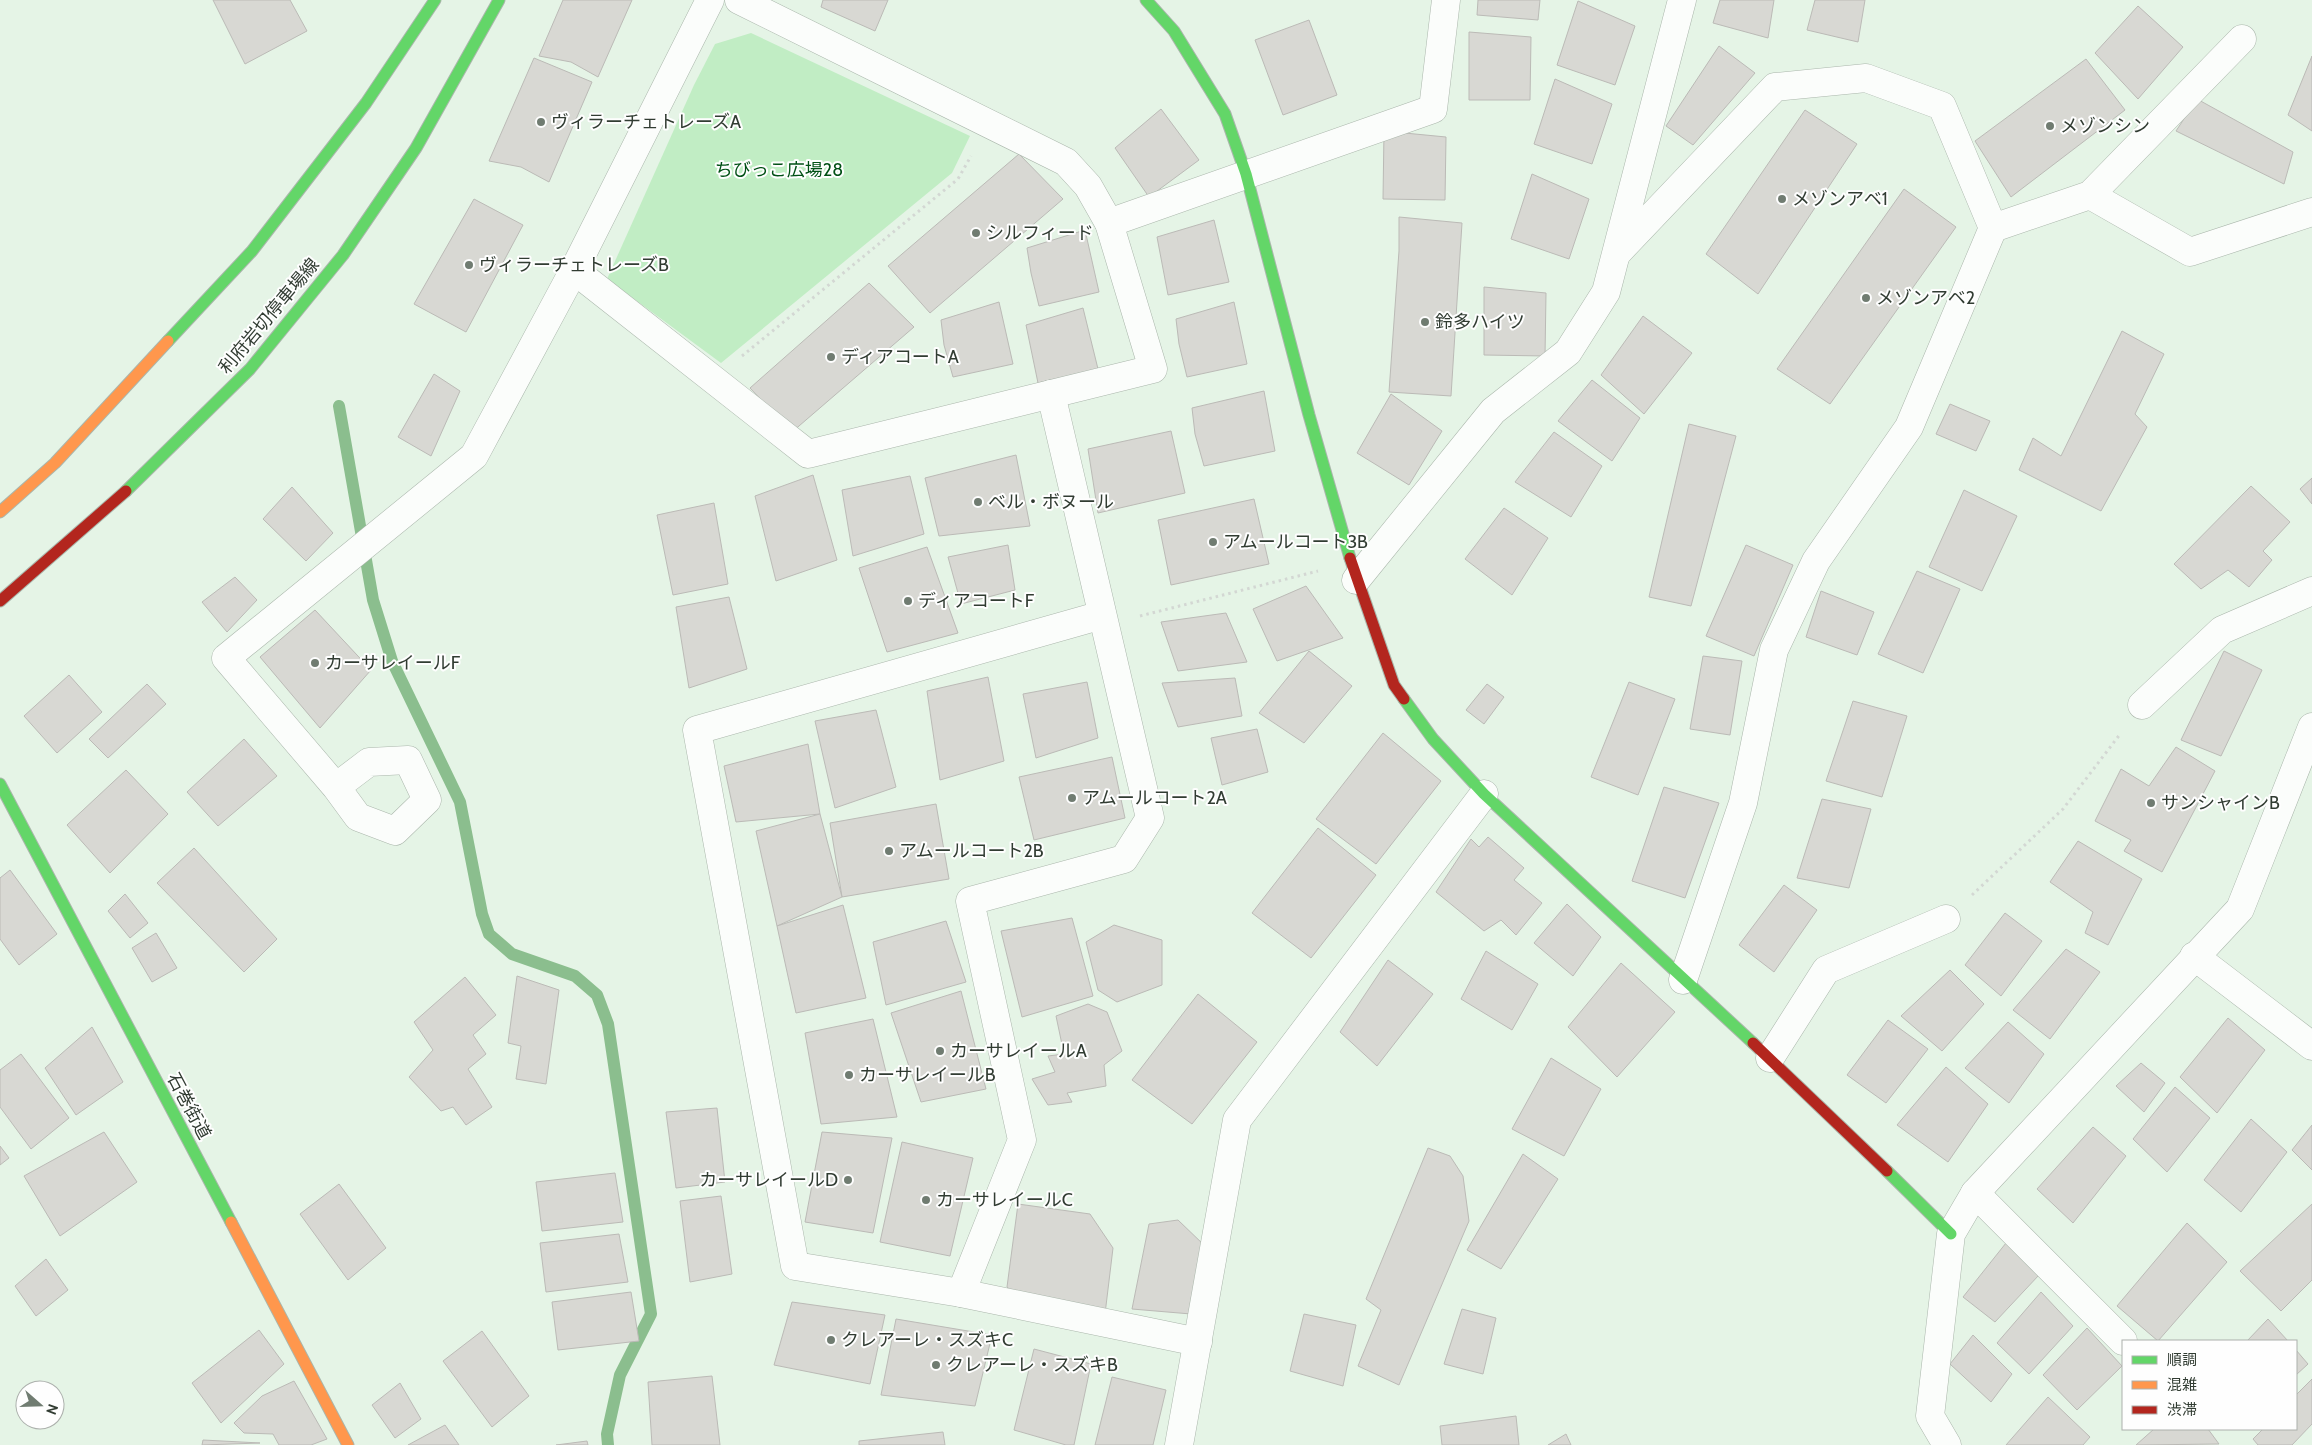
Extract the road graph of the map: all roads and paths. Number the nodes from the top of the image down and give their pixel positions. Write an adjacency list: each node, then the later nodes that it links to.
1 (435, 0): 19 (street)
2 (499, 0): 23 (street, 利府岩切停車場線)
3 (710, 0): 16 (street)
4 (739, 0): 9 (street)
5 (1146, 0): 10 (street)
6 (1446, 0): 10 (street)
7 (1682, 0): 15 (street)
8 (2242, 39): 11 (street)
9 (989, 125): 13 (street); 17 (path)
10 (1246, 174): 13 (street); 21 (street)
11 (2090, 195): 12 (street); 14 (street)
12 (2312, 212)
13 (1110, 223): 18 (street)
14 (1993, 228): 15 (street); 32 (street)
15 (1616, 254): 21 (street)
16 (574, 270): 17 (street); 28 (street)
17 (713, 380): 18 (street)
18 (1051, 394): 24 (street)
19 (0, 512)
20 (1318, 570): 24 (path)
21 (1356, 580): 29 (street)
22 (2312, 591): 25 (street)
23 (0, 602)
24 (1104, 620): 37 (street); 37 (street)
25 (2142, 706): 30 (path)
26 (2312, 727): 31 (street)
27 (0, 784): 40 (street, 石巻街道)
28 (336, 787)
29 (1484, 794): 32 (street); 39 (street)
30 (1946, 919): 34 (street)
31 (2194, 956): 33 (street); 35 (street)
32 (1683, 980): 34 (street)
33 (2312, 1046)
34 (1770, 1058): 36 (street)
35 (1975, 1193): 36 (street); 38 (street)
36 (1952, 1234): 42 (street)
37 (961, 1293): 39 (street)
38 (2122, 1340)
39 (1198, 1342): 41 (street)
40 (348, 1445)
41 (1179, 1445)
42 (1947, 1445)

